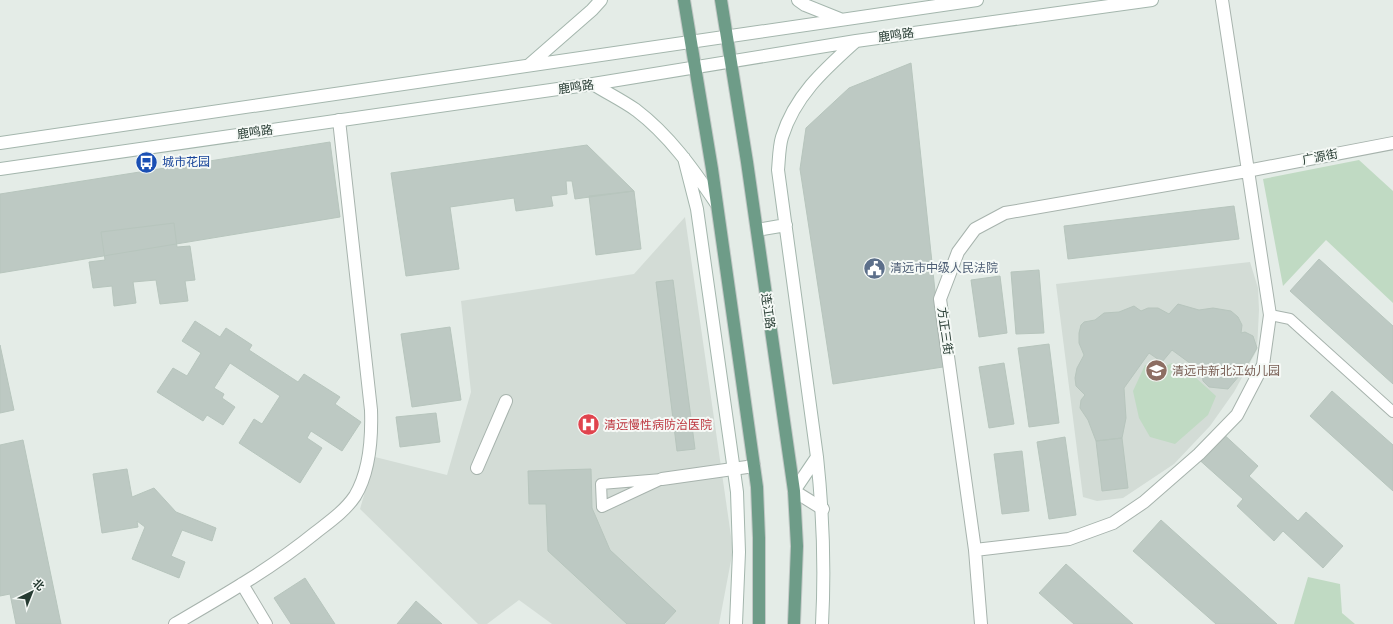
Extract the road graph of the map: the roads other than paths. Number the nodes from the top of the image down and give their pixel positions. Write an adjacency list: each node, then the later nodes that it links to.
1 (601, 0): 13 (street)
2 (684, 0): 10 (main road)
3 (721, 0): 9 (main road, 连江路)
4 (798, 0): 8 (street)
5 (977, 0): 8 (street, 鹿鸣路)
6 (1152, 0): 11 (street, 鹿鸣路)
7 (1222, 0): 21 (street)
8 (842, 19): 9 (street, 鹿鸣路)
9 (727, 36): 10 (street, 鹿鸣路); 12 (main road, 连江路)
10 (690, 41): 13 (street, 鹿鸣路); 14 (main road)
11 (856, 41): 12 (street, 鹿鸣路); 23 (street)
12 (731, 62): 14 (street, 鹿鸣路); 24 (main road, 连江路)
13 (529, 65): 17 (street, 鹿鸣路)
14 (695, 68): 15 (street, 鹿鸣路); 22 (main road)
15 (593, 84): 16 (street, 鹿鸣路); 19 (street)
16 (339, 120): 20 (street, 鹿鸣路); 36 (street)
17 (0, 143)
18 (1393, 143): 21 (street, 广源街)
19 (684, 158): 22 (street); 31 (street)
20 (0, 169)
21 (1247, 171): 25 (street); 35 (street, 方正三街)
22 (716, 203): 29 (main road)
23 (786, 225): 24 (street); 28 (street)
24 (757, 230): 33 (main road, 连江路)
25 (1270, 315): 27 (lane); 35 (street)
26 (506, 400): 30 (street)
27 (1393, 412)
28 (817, 457): 33 (street); 34 (street)
29 (754, 466): 31 (street); 40 (main road)
30 (477, 468)
31 (734, 469): 32 (street); 39 (street)
32 (662, 479): 32 (lane)
33 (794, 491): 34 (street); 41 (main road, 连江路)
34 (823, 509): 42 (street)
35 (975, 550): 43 (street, 方正三街)
36 (242, 584): 37 (street); 38 (street)
37 (175, 624)
38 (266, 624)
39 (736, 624)
40 (759, 624)
41 (794, 624)
42 (822, 624)
43 (980, 624)

